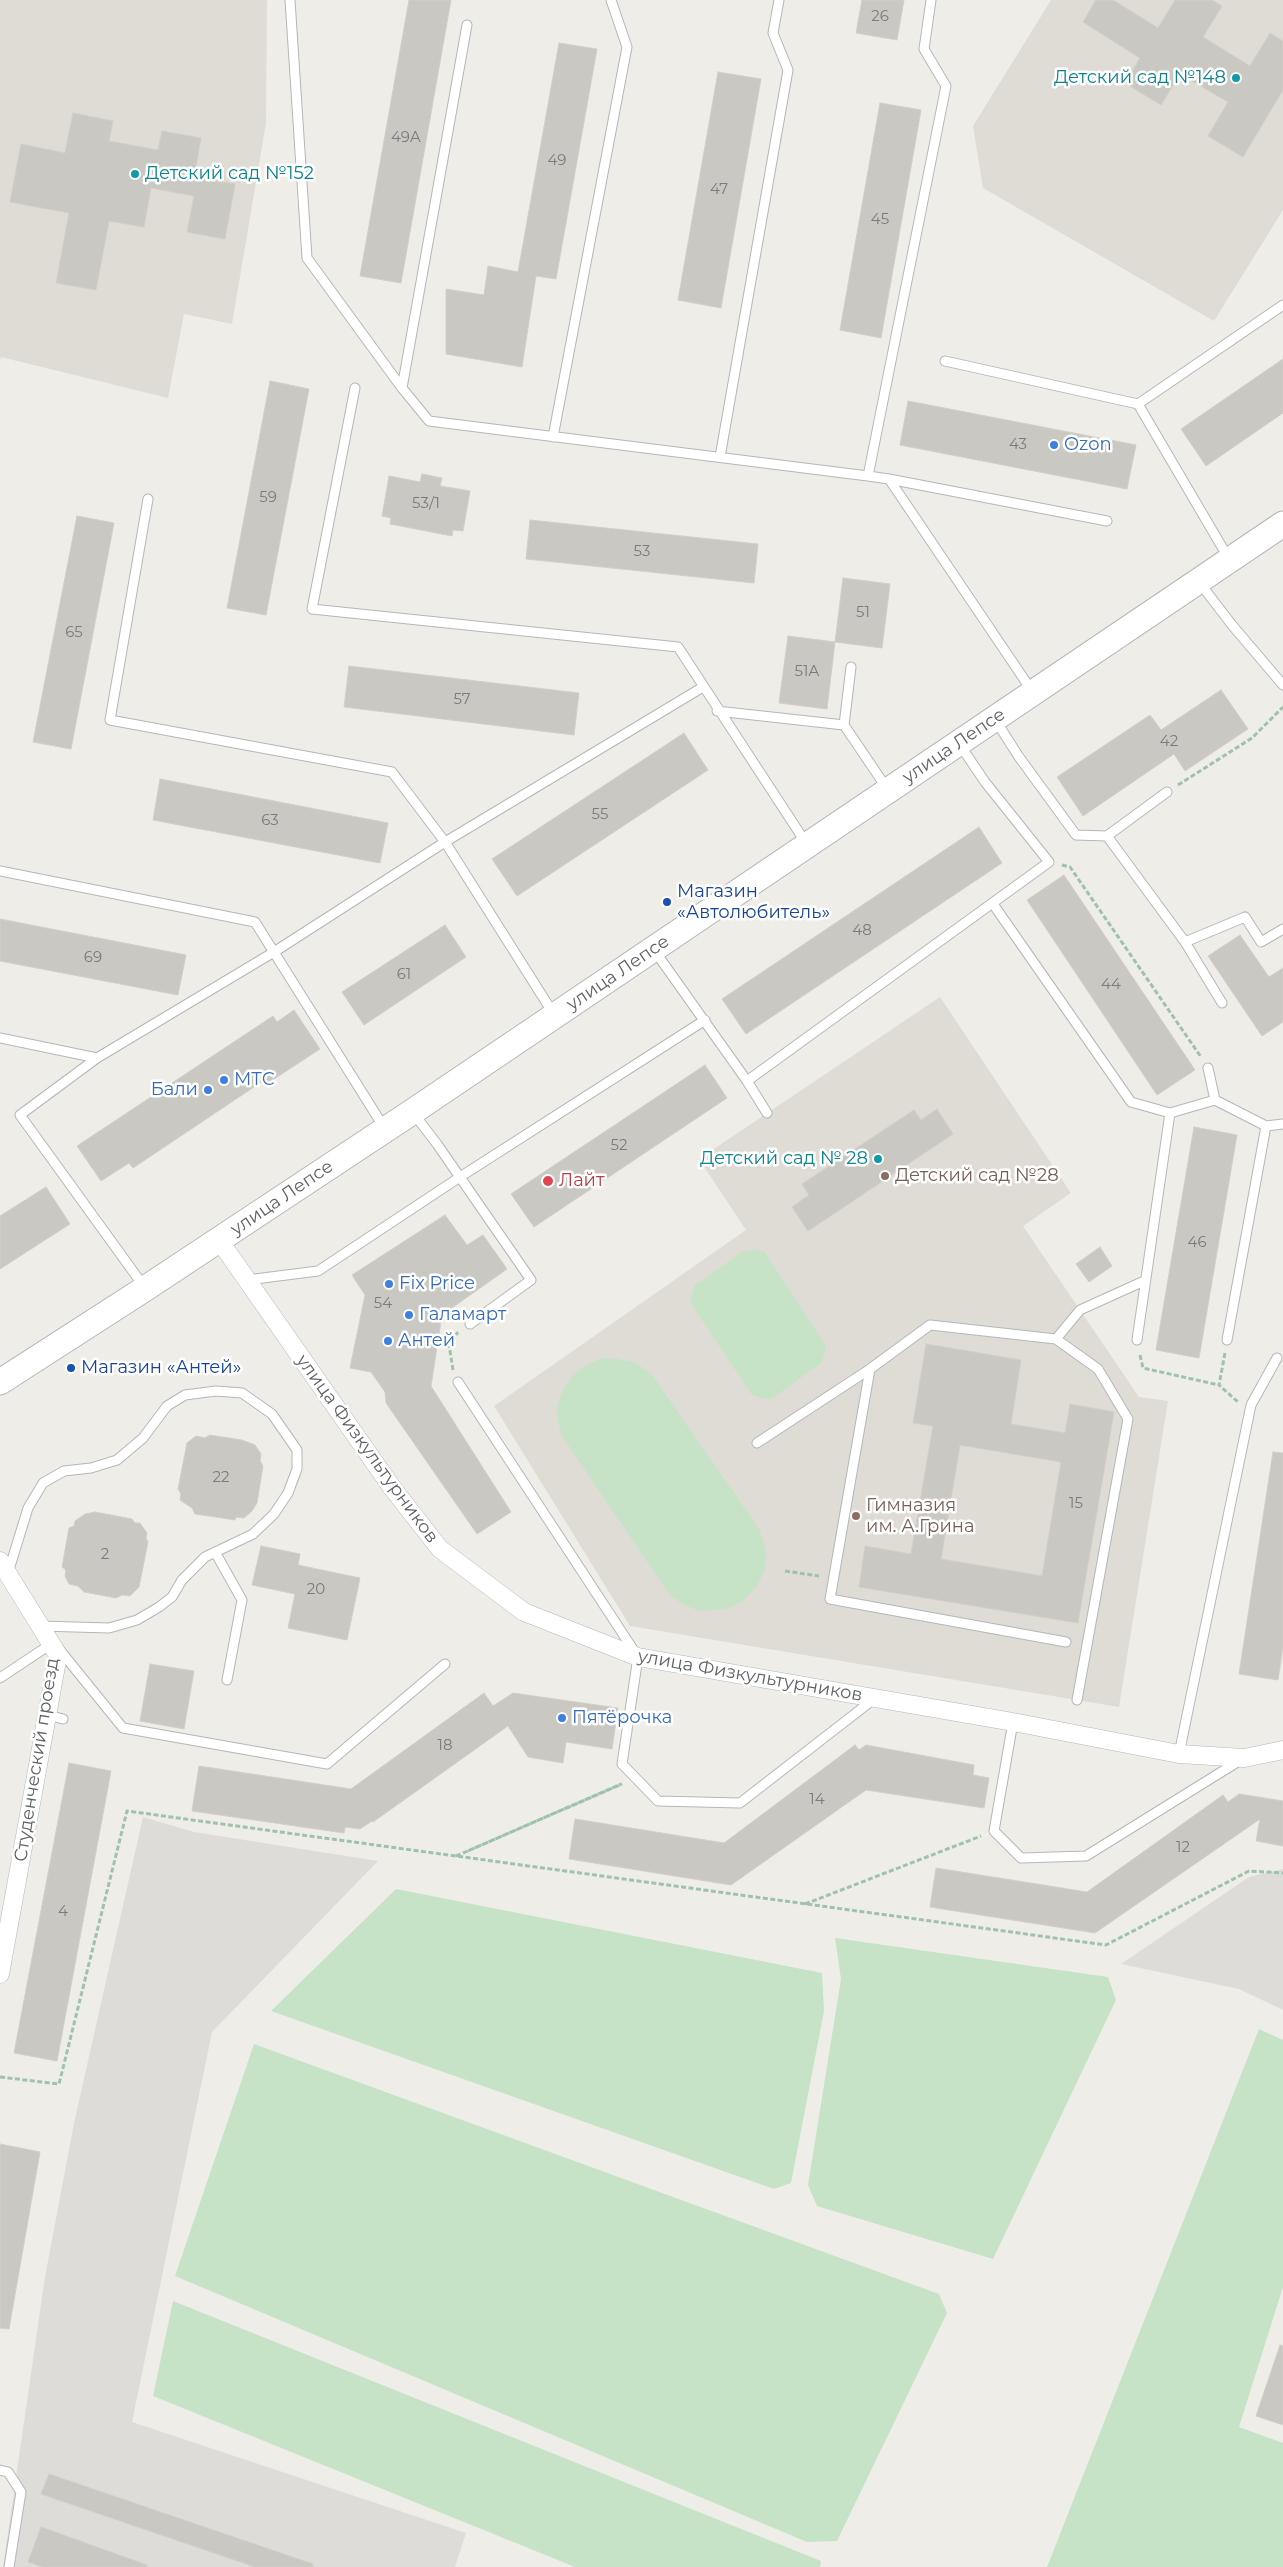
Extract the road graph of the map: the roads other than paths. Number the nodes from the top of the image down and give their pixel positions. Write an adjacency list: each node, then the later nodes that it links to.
1 (290, 0): 9 (lane)
2 (611, 0): 11 (lane)
3 (779, 0): 12 (lane)
4 (932, 0): 13 (lane)
5 (467, 25): 9 (lane)
6 (1283, 305): 10 (lane)
7 (945, 361): 10 (lane)
8 (355, 388): 22 (lane)
9 (402, 388): 11 (lane)
10 (1138, 404): 18 (lane)
11 (553, 437): 12 (lane)
12 (720, 457): 13 (lane)
13 (868, 476): 14 (lane)
14 (889, 479): 16 (lane); 23 (lane)
15 (148, 499): 31 (lane)
16 (1107, 521)
17 (1283, 524): 18 (main road, улица Лепсе)
18 (1230, 560): 19 (main road, улица Лепсе)
19 (1198, 581): 21 (lane); 23 (main road, улица Лепсе)
20 (851, 667): 26 (lane)
21 (1283, 685)
22 (703, 687): 24 (lane); 31 (lane)
23 (1032, 692): 25 (main road, улица Лепсе)
24 (718, 711): 26 (lane); 32 (lane)
25 (995, 718): 27 (main road, улица Лепсе); 30 (lane)
26 (844, 725): 28 (lane)
27 (958, 743): 28 (main road, улица Лепсе); 34 (lane)
28 (888, 790): 32 (main road, улица Лепсе)
29 (1167, 792): 30 (lane)
30 (1107, 836): 36 (lane)
31 (444, 842): 38 (lane); 40 (lane)
32 (807, 844): 37 (main road, улица Лепсе)
33 (0, 871): 38 (lane)
34 (993, 904): 45 (lane); 49 (lane)
35 (1283, 929): 36 (lane)
36 (1184, 942): 39 (lane)
37 (653, 949): 40 (main road, улица Лепсе); 41 (lane)
38 (274, 952): 43 (lane); 52 (lane)
39 (1222, 1003)
40 (555, 1016): 47 (main road, улица Лепсе)
41 (705, 1020): 45 (lane); 53 (lane)
42 (0, 1038): 43 (lane)
43 (97, 1058): 57 (lane)
44 (1208, 1068): 46 (lane)
45 (747, 1081): 48 (lane)
46 (1214, 1100): 49 (lane); 51 (lane)
47 (412, 1112): 52 (main road, улица Лепсе); 53 (lane)
48 (767, 1113)
49 (1170, 1113): 56 (lane)
50 (1283, 1124): 51 (lane)
51 (1266, 1126): 61 (lane)
52 (385, 1129): 54 (main road, улица Лепсе)
53 (460, 1177): 55 (lane); 58 (lane)
54 (219, 1240): 55 (street, улица Физкультурников); 57 (main road, улица Лепсе)
55 (247, 1280): 72 (street, улица Физкультурников)
56 (1144, 1281): 59 (lane); 60 (lane)
57 (146, 1288): 64 (main road, улица Лепсе)
58 (470, 1324)
59 (1056, 1339): 63 (lane); 77 (lane)
60 (1137, 1340)
61 (1227, 1340)
62 (1277, 1358): 80 (lane)
63 (870, 1370): 66 (lane); 70 (lane)
64 (4, 1377)
65 (458, 1382): 72 (lane)
66 (758, 1442)
67 (214, 1552): 68 (lane); 69 (lane); 75 (lane)
68 (4, 1567): 69 (street, Студенческий проезд)
69 (40, 1626): 71 (street, Студенческий проезд); 73 (lane)
70 (1066, 1642)
71 (52, 1644): 74 (lane); 82 (street, Студенческий проезд)
72 (638, 1657): 76 (street, улица Физкультурников); 76 (lane)
73 (444, 1664)
74 (0, 1678)
75 (227, 1680)
76 (874, 1698): 78 (street, улица Физкультурников)
77 (1077, 1700)
78 (1013, 1722): 80 (street, улица Физкультурников); 81 (lane)
79 (1283, 1750): 81 (street, улица Физкультурников)
80 (1179, 1754): 81 (street, улица Физкультурников)
81 (1244, 1758)
82 (0, 1974)
83 (0, 2470): 84 (lane)
84 (9, 2567)

